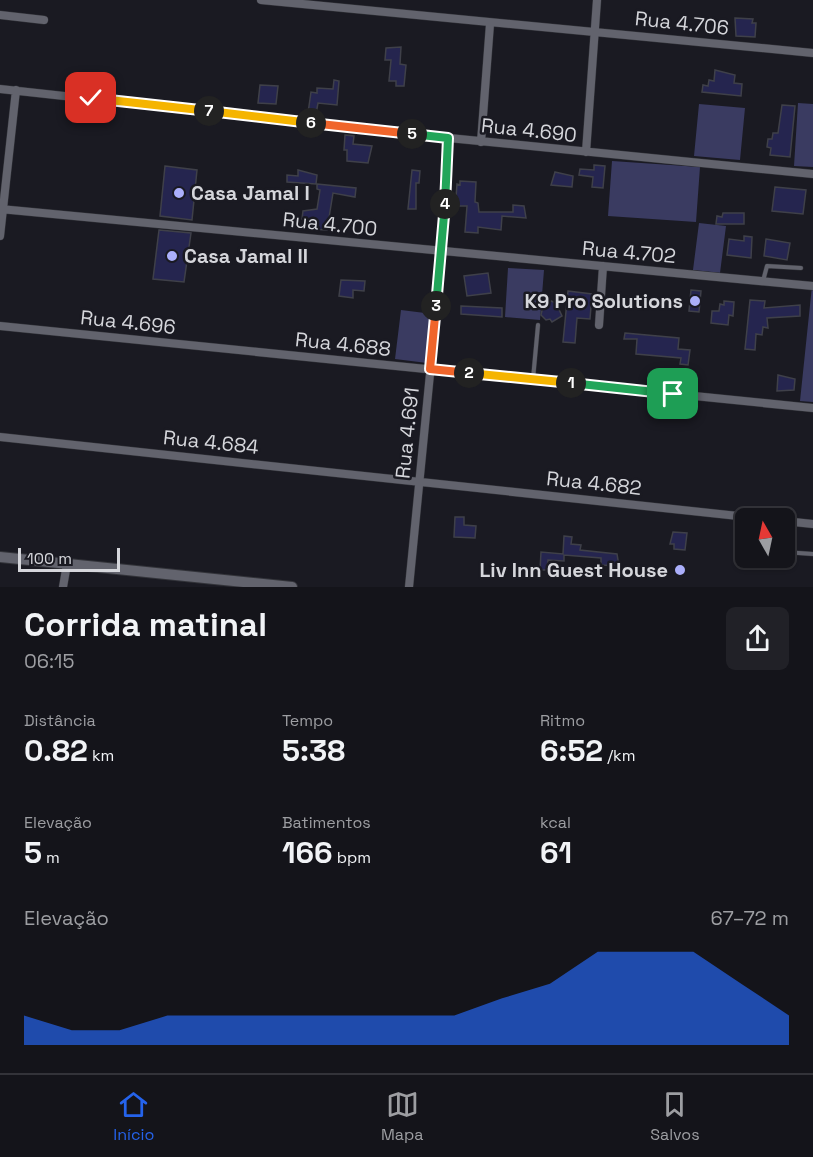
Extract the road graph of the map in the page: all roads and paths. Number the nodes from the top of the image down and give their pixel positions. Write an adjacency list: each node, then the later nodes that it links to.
1 (261, 0): 5 (street, Rua 4.706)
2 (597, 0): 6 (street)
3 (0, 15): 4 (street)
4 (44, 20)
5 (490, 24): 6 (street, Rua 4.706); 11 (street)
6 (594, 30): 7 (street, Rua 4.706); 12 (street)
7 (813, 53)
8 (0, 89): 9 (street, Rua 4.690)
9 (16, 90): 10 (street, Rua 4.690); 14 (street)
10 (448, 138): 11 (street, Rua 4.690); 16 (street, Rua 4.691)
11 (481, 142): 12 (street, Rua 4.690)
12 (586, 152): 13 (street, Rua 4.690)
13 (813, 174)
14 (1, 209): 15 (street); 16 (street, Rua 4.700)
15 (0, 236)
16 (442, 252): 17 (street, Rua 4.702); 25 (street, Rua 4.691)
17 (603, 266): 19 (street, Rua 4.702); 22 (street)
18 (801, 268): 19 (lane)
19 (763, 282): 20 (street, Rua 4.702)
20 (813, 286)
21 (538, 325): 26 (lane)
22 (598, 325)
23 (0, 326): 24 (street, Rua 4.696)
24 (252, 352): 25 (street, Rua 4.688)
25 (430, 369): 26 (street, Rua 4.688); 29 (street, Rua 4.691)
26 (533, 380): 27 (street, Rua 4.688)
27 (813, 408)
28 (0, 437): 29 (street, Rua 4.684)
29 (418, 480): 30 (street, Rua 4.682); 40 (street, Rua 4.691)
30 (735, 516)
31 (795, 522): 32 (street)
32 (813, 524)
33 (795, 553): 34 (lane)
34 (813, 554)
35 (0, 557): 36 (main road)
36 (66, 564): 37 (main road); 38 (street)
37 (218, 583): 39 (main road)
38 (63, 587)
39 (291, 587)
40 (409, 587)

